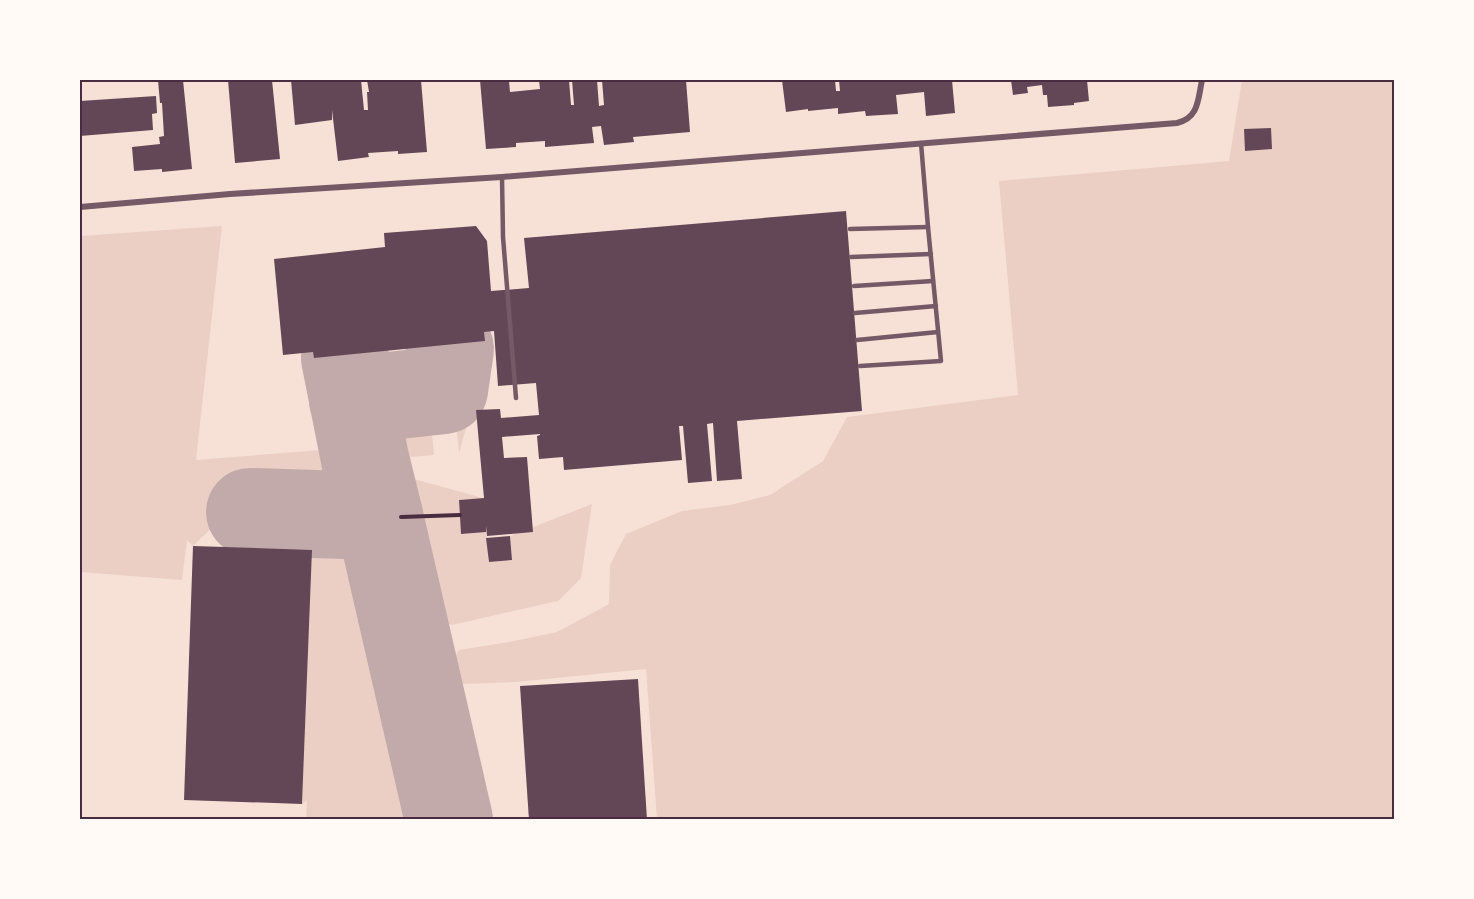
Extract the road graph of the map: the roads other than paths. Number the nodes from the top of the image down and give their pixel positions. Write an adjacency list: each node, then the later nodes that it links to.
1 (1202, 80): 2 (street)
2 (921, 143): 3 (street); 5 (lane)
3 (502, 177): 4 (street); 16 (lane)
4 (80, 207)
5 (928, 227): 6 (lane); 7 (lane)
6 (850, 230)
7 (930, 254): 8 (lane); 9 (lane)
8 (851, 257)
9 (933, 281): 10 (lane); 11 (lane)
10 (854, 286)
11 (936, 306): 12 (lane); 13 (lane)
12 (855, 313)
13 (938, 332): 14 (lane); 15 (lane)
14 (857, 340)
15 (860, 366)
16 (516, 399)

